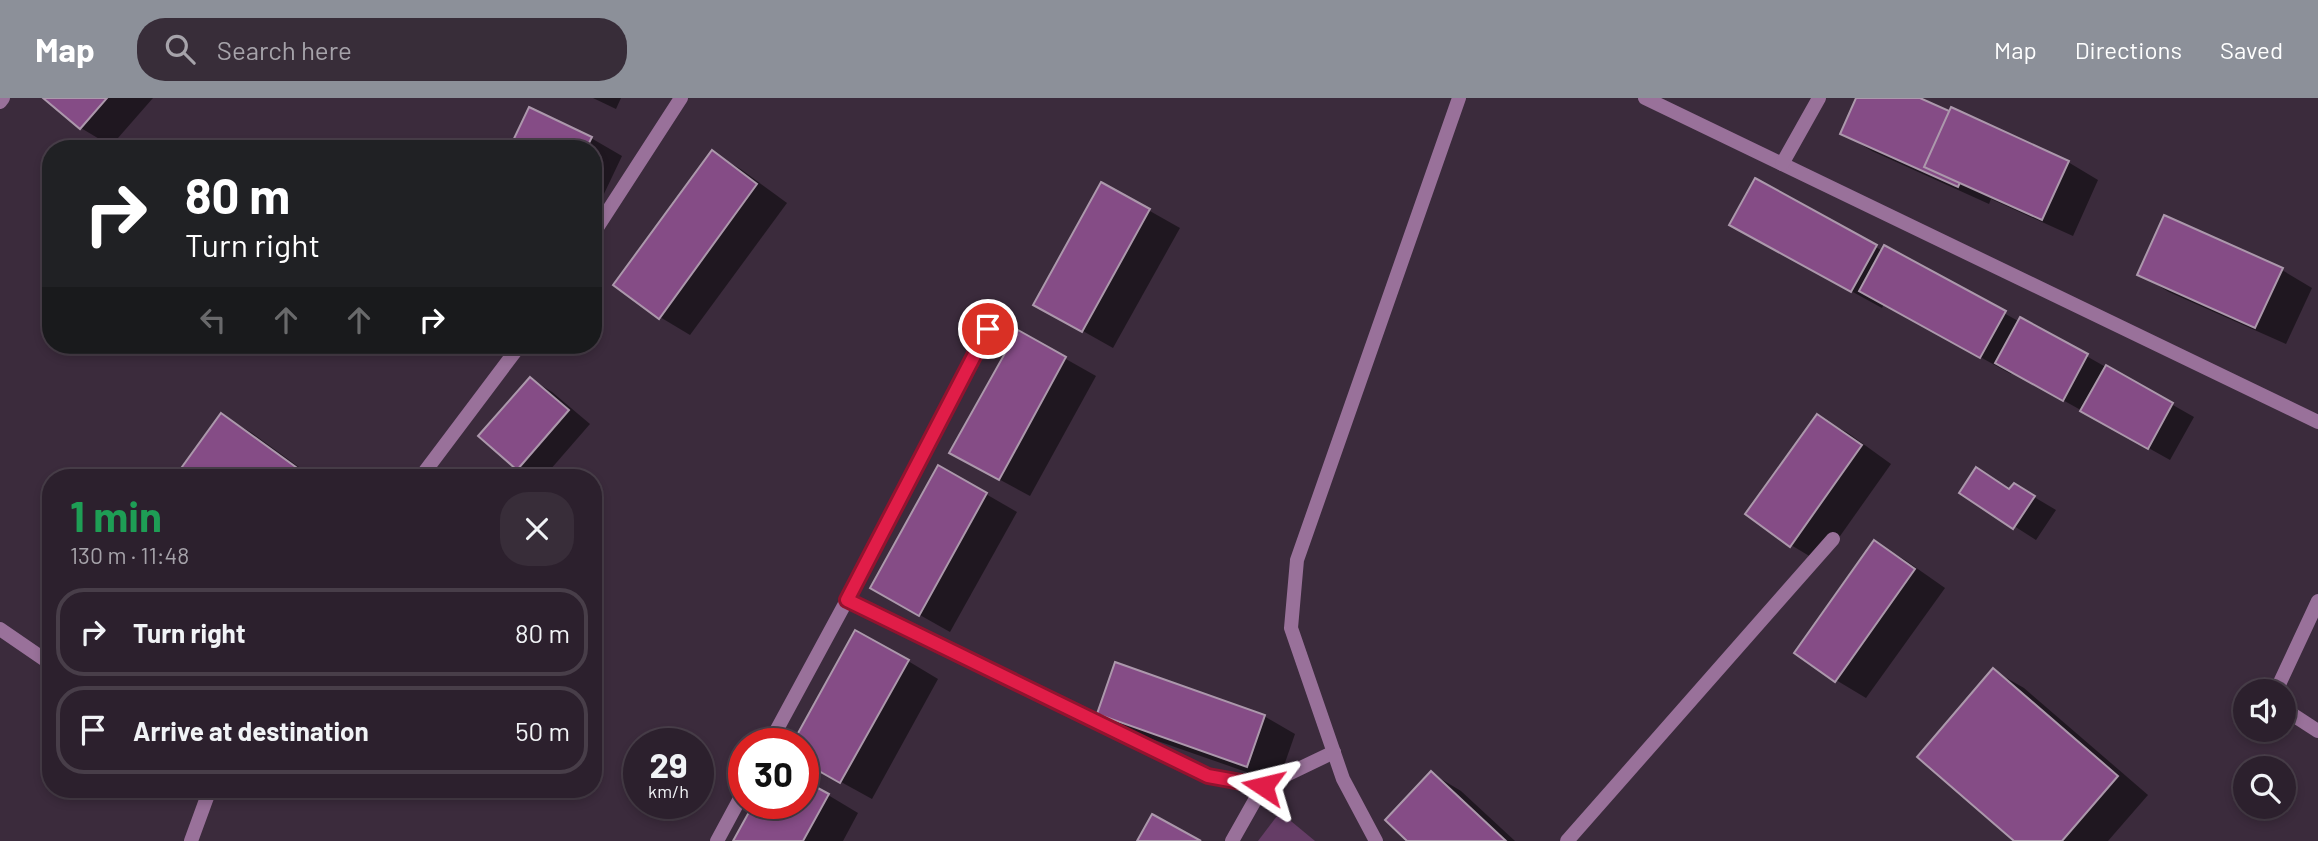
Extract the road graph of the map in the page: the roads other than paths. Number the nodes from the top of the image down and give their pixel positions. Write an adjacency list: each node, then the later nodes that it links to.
1 (3, 98): 6 (street)
2 (681, 98): 8 (street)
3 (1459, 98): 22 (street)
4 (1645, 98): 7 (street)
5 (1819, 98): 7 (street)
6 (0, 103)
7 (1782, 164): 11 (street)
8 (602, 220)
9 (988, 329): 14 (street)
10 (513, 354): 12 (street)
11 (2318, 422)
12 (427, 469)
13 (1833, 539): 30 (street)
14 (847, 600): 20 (street); 23 (street)
15 (2318, 601): 18 (street)
16 (0, 629): 17 (street)
17 (42, 658)
18 (2282, 679)
19 (2296, 717): 21 (street)
20 (778, 728)
21 (2318, 731)
22 (1334, 752): 23 (street); 29 (street)
23 (1263, 786): 28 (street)
24 (207, 798): 26 (street)
25 (729, 819): 27 (street)
26 (191, 841)
27 (717, 841)
28 (1232, 841)
29 (1376, 841)
30 (1567, 841)

